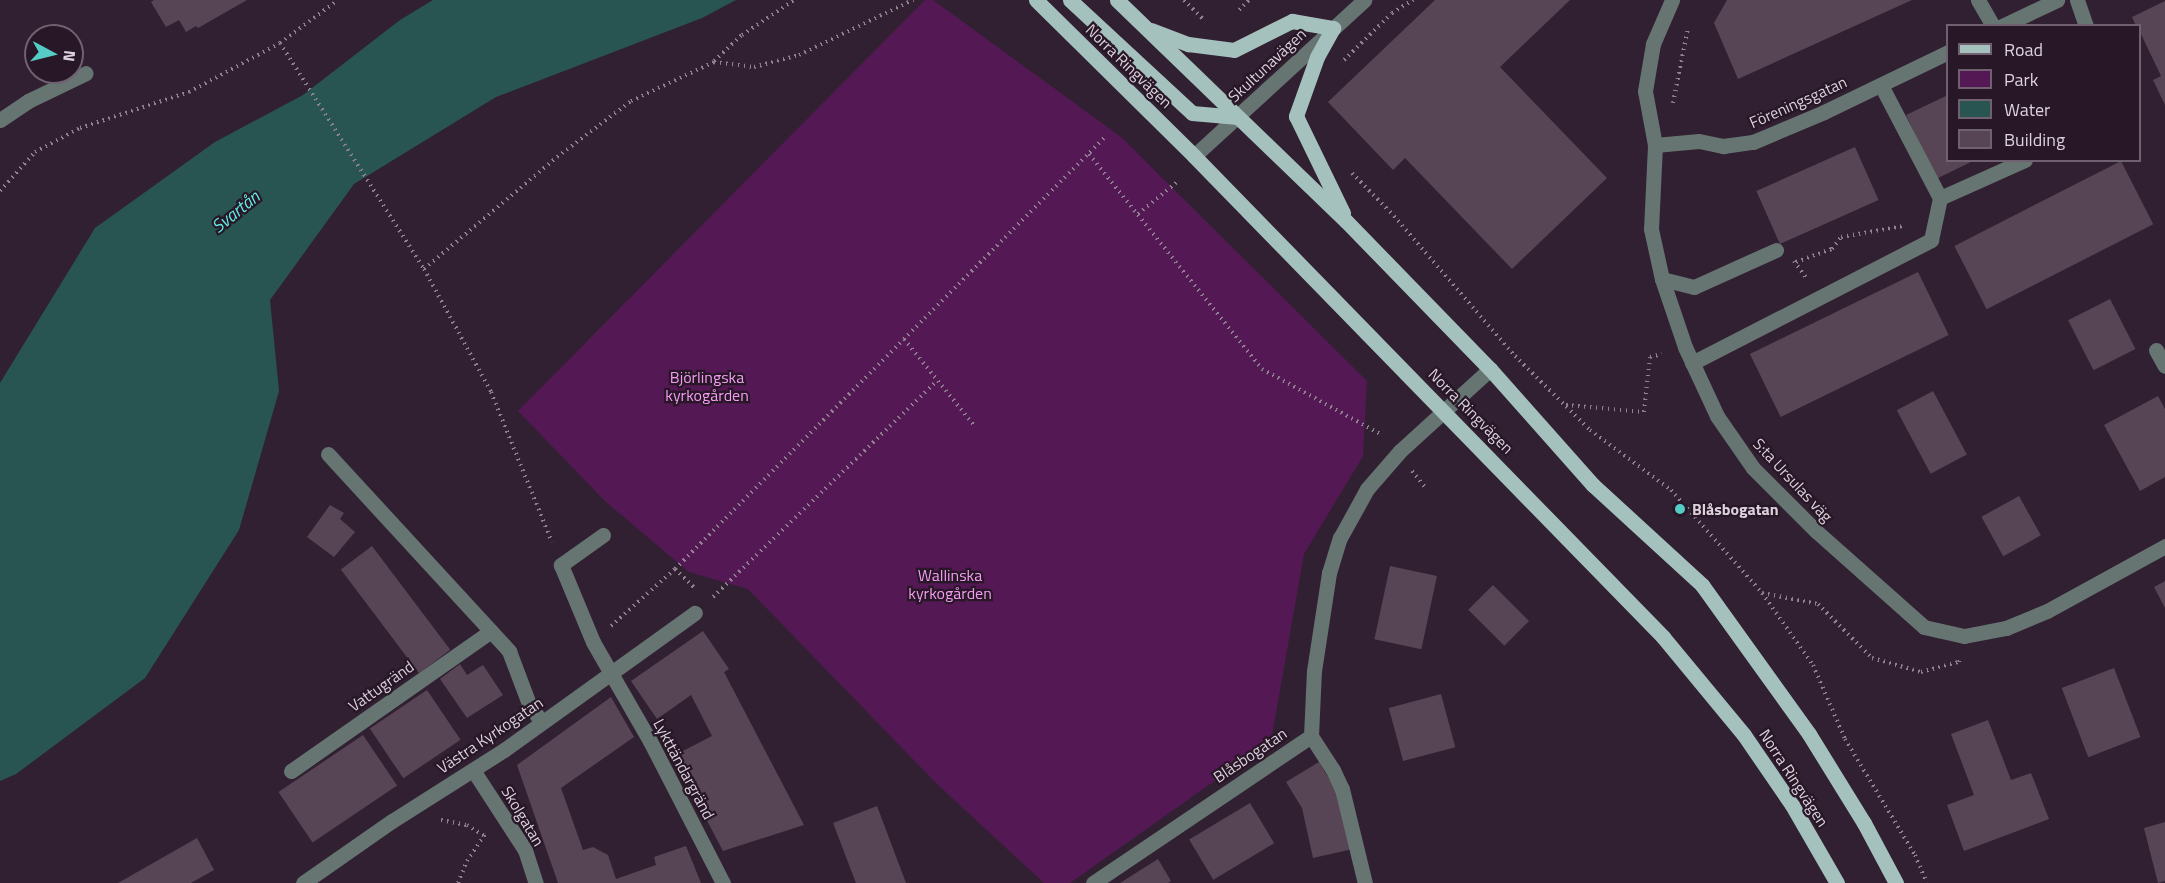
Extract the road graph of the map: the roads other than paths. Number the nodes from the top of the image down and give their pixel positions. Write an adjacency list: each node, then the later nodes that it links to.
1 (1036, 0): 20 (main road, Norra Ringvägen)
2 (1070, 0): 17 (main road)
3 (1117, 0): 12 (main road)
4 (1364, 0): 13 (street, Skultunavägen)
5 (1672, 0): 19 (street, S:ta Ursulas väg)
6 (1978, 0): 9 (street)
7 (2057, 0): 10 (street)
8 (2077, 0): 11 (street)
9 (1992, 24)
10 (2006, 24)
11 (2085, 24)
12 (1144, 27): 13 (main road); 17 (main road)
13 (1333, 28): 17 (street, Skultunavägen); 23 (main road)
14 (1946, 52): 16 (street, Föreningsgatan)
15 (86, 73): 18 (street)
16 (1881, 85): 19 (street, Föreningsgatan); 22 (street)
17 (1238, 117): 20 (street, Skultunavägen); 23 (main road)
18 (0, 120)
19 (1655, 145): 25 (street, S:ta Ursulas väg)
20 (1194, 156): 30 (main road, Norra Ringvägen)
21 (2021, 162): 22 (street)
22 (1939, 203): 27 (street)
23 (1346, 221): 29 (main road)
24 (1776, 250): 25 (street)
25 (1662, 279): 27 (street, S:ta Ursulas väg)
26 (2156, 350): 28 (street)
27 (1692, 363): 33 (street, S:ta Ursulas väg)
28 (2165, 366)
29 (1490, 369): 30 (street, Blåsbogatan); 47 (main road)
30 (1445, 411): 38 (street, Blåsbogatan); 46 (main road, Norra Ringvägen)
31 (328, 454): 35 (street)
32 (603, 535): 36 (street, Lykttändargränd)
33 (2165, 546)
34 (694, 613): 36 (street, Västra Kyrkogatan)
35 (491, 631): 37 (street); 40 (street, Vattugränd)
36 (612, 672): 37 (street, Västra Kyrkogatan); 43 (street, Lykttändargränd)
37 (542, 722): 39 (street, Västra Kyrkogatan)
38 (1311, 736): 44 (street, Blåsbogatan); 45 (street)
39 (473, 770): 41 (street, Västra Kyrkogatan); 42 (street, Skolgatan)
40 (291, 771)
41 (303, 883)
42 (536, 883)
43 (723, 883)
44 (1094, 883)
45 (1365, 883)
46 (1838, 883)
47 (1896, 883)

